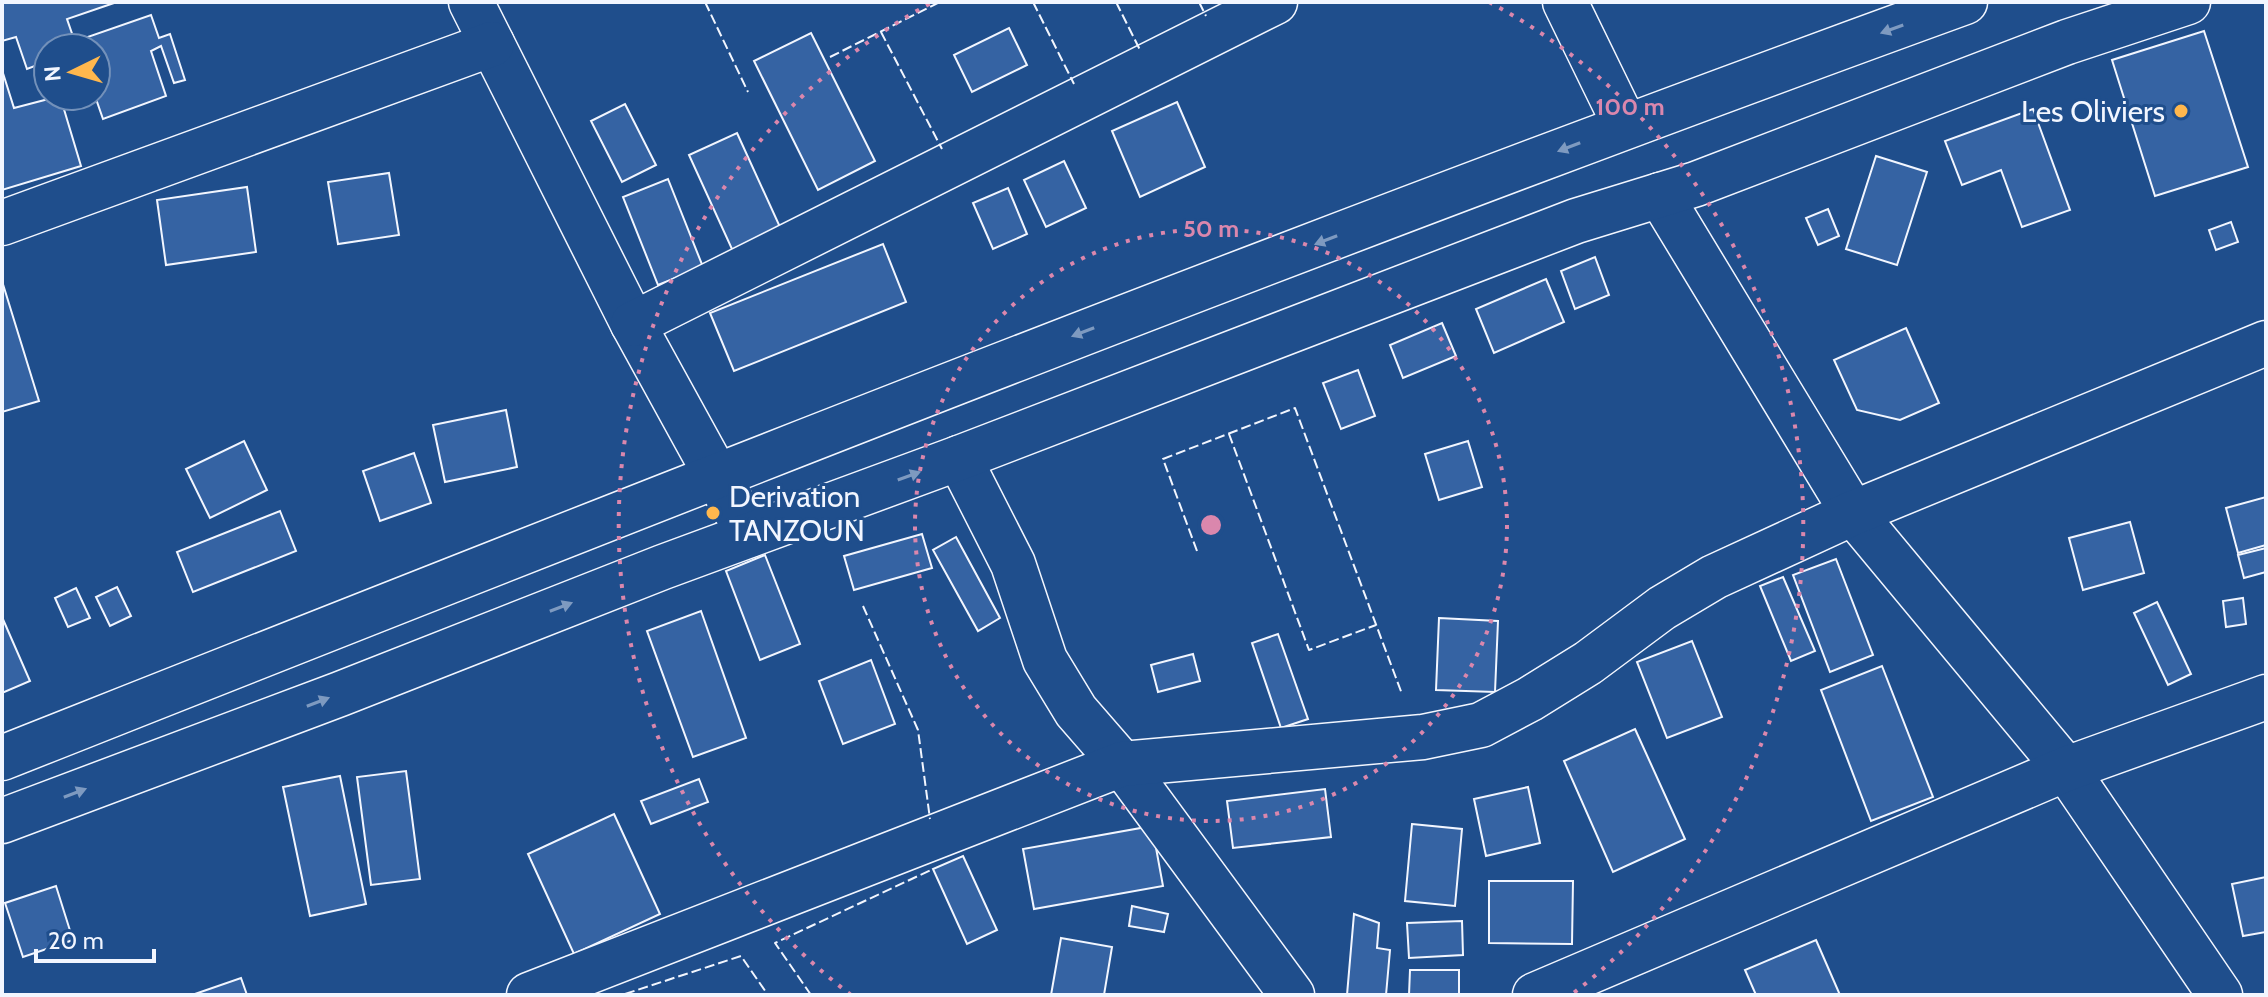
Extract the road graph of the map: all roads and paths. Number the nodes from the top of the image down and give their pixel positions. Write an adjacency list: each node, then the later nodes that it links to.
1 (471, 2): 6 (main road)
2 (1275, 2): 10 (main road)
3 (1565, 2): 7 (main road)
4 (1965, 2): 7 (main road, one-way to 7)
5 (2188, 2): 8 (main road)
6 (492, 44): 9 (main road); 10 (main road)
7 (1625, 125): 13 (main road, one-way to 13)
8 (1660, 195): 12 (main road); 14 (main road)
9 (2, 223)
10 (633, 324): 13 (main road)
11 (2266, 343): 14 (main road)
12 (959, 458): 15 (main road, one-way to 12); 18 (main road)
13 (715, 475): 15 (main road); 17 (main road)
14 (1853, 513): 18 (main road); 19 (main road)
15 (749, 535): 20 (main road, one-way to 15)
16 (2266, 697): 19 (main road)
17 (2, 758)
18 (1122, 764): 21 (main road); 22 (main road)
19 (2066, 769): 23 (main road); 24 (main road)
20 (2, 821)
21 (529, 995)
22 (1292, 995)
23 (1535, 995)
24 (2220, 995)

